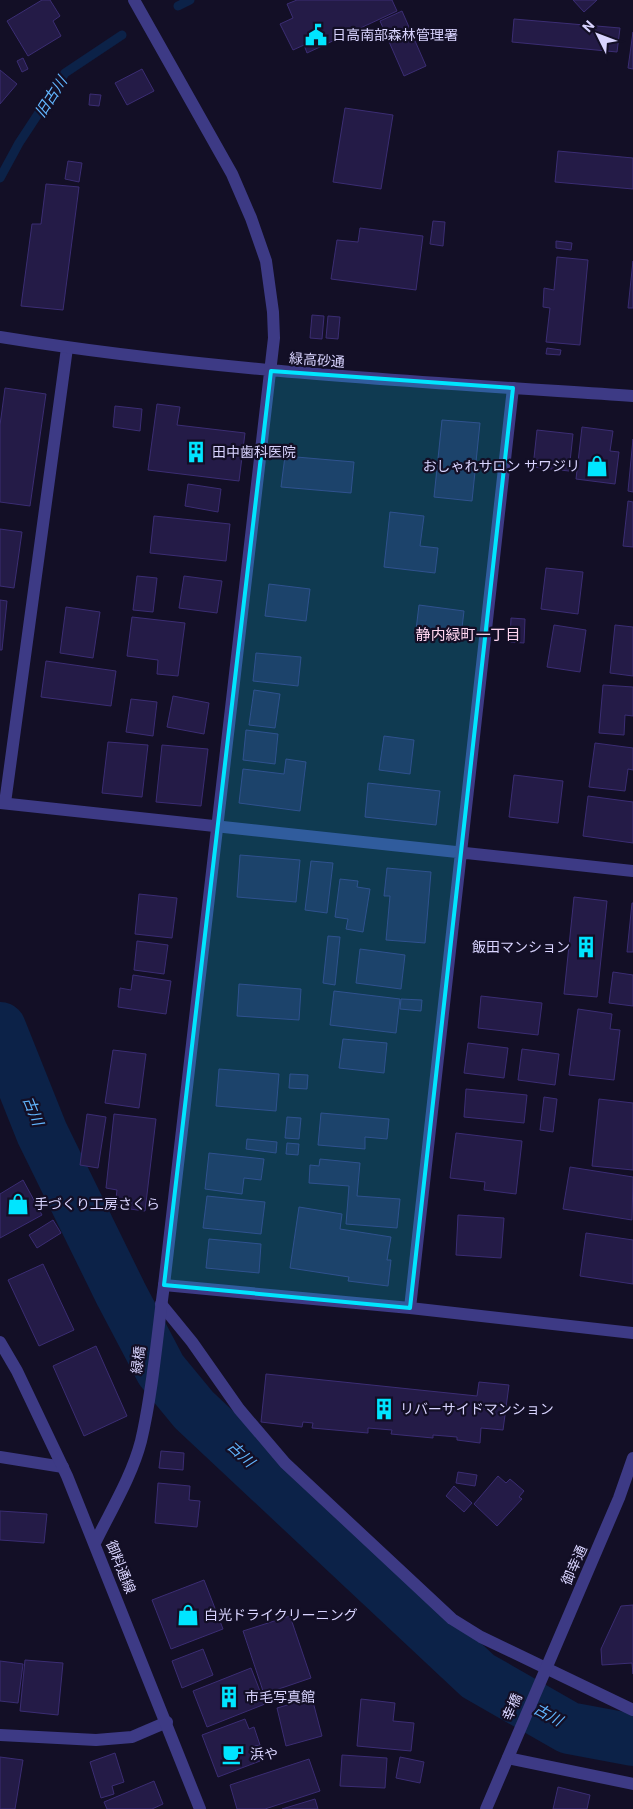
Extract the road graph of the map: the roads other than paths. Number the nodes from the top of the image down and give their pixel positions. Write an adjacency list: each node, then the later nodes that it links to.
1 (134, 0): 4 (street, 緑橋)
2 (0, 337): 3 (street, 緑高砂通)
3 (67, 348): 4 (street, 緑高砂通); 7 (street)
4 (271, 372): 5 (street, 緑高砂通); 8 (street, 緑橋)
5 (513, 388): 6 (street, 緑高砂通); 9 (street)
6 (633, 396)
7 (3, 803): 8 (street)
8 (216, 826): 9 (street); 11 (street, 緑橋)
9 (462, 851): 10 (street); 13 (street)
10 (633, 871)
11 (164, 1285): 12 (street, 緑橋); 13 (street)
12 (161, 1304): 19 (street, 緑橋); 20 (street)
13 (410, 1308): 14 (street)
14 (633, 1333)
15 (0, 1342): 18 (street, 御料通線)
16 (0, 1457): 18 (street)
17 (633, 1458): 20 (street, 御幸通)
18 (63, 1467): 19 (street, 御料通線)
19 (95, 1542): 23 (street, 御料通線)
20 (545, 1668): 21 (street, 御幸通); 22 (street)
21 (539, 1682): 25 (street, 幸橋)
22 (633, 1710)
23 (167, 1722): 24 (street); 27 (street, 御料通線)
24 (0, 1735)
25 (508, 1758): 26 (street); 28 (street)
26 (633, 1784)
27 (200, 1809)
28 (486, 1809)

